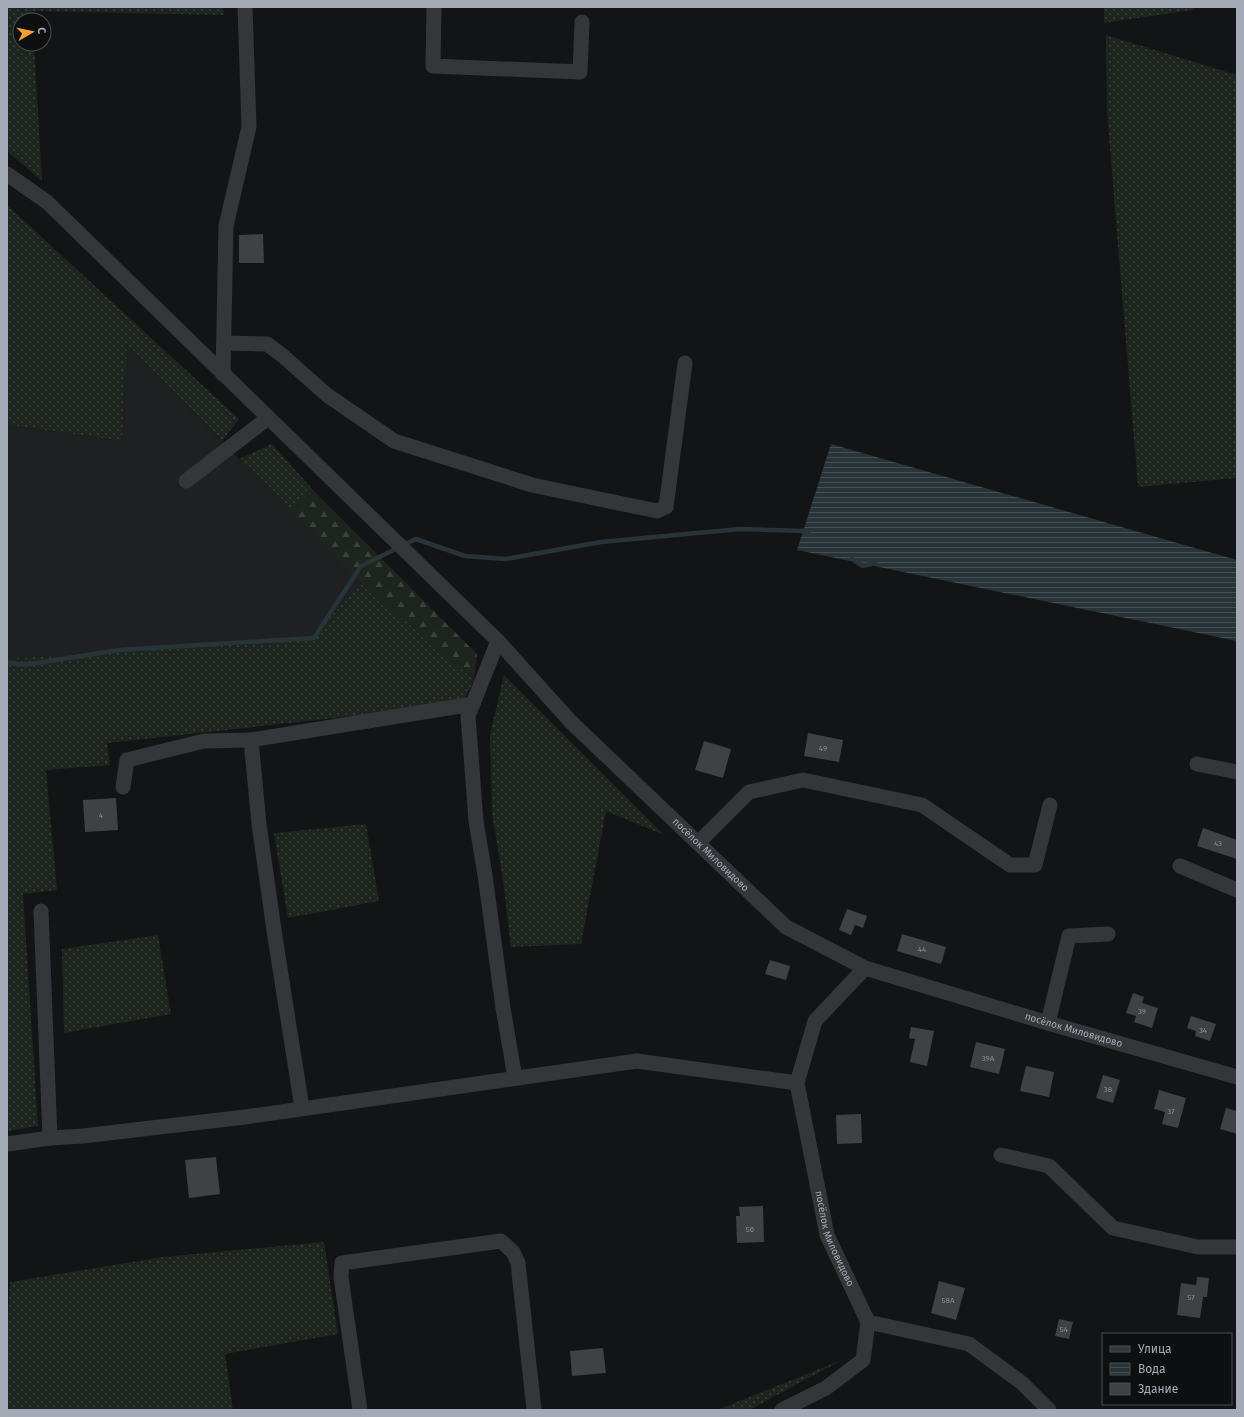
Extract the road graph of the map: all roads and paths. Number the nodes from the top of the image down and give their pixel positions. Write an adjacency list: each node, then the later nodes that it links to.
1 (245, 7): 5 (street)
2 (434, 7): 3 (street)
3 (582, 22)
4 (7, 174): 7 (street, посёлок Миловидово)
5 (224, 343): 6 (street); 7 (street)
6 (685, 363)
7 (223, 374): 8 (street, посёлок Миловидово)
8 (268, 418): 9 (street); 10 (street, посёлок Миловидово)
9 (186, 481)
10 (498, 641): 11 (street); 17 (street, посёлок Миловидово)
11 (473, 704): 12 (street); 25 (street)
12 (251, 740): 15 (street); 27 (street)
13 (1197, 764): 14 (street)
14 (1237, 772)
15 (123, 787)
16 (1050, 805): 17 (street)
17 (698, 843): 22 (street, посёлок Миловидово)
18 (1180, 866): 19 (street)
19 (1237, 890)
20 (41, 911): 28 (street)
21 (1108, 934): 23 (street)
22 (865, 968): 23 (street, посёлок Миловидово); 26 (street, посёлок Миловидово)
23 (1048, 1023): 24 (street, посёлок Миловидово)
24 (1237, 1077)
25 (515, 1078): 26 (street); 27 (street)
26 (797, 1083): 32 (street, посёлок Миловидово)
27 (302, 1108): 28 (street)
28 (50, 1138): 29 (street)
29 (7, 1144)
30 (1000, 1155): 31 (street)
31 (1237, 1247)
32 (868, 1322): 35 (street); 36 (street)
33 (360, 1410): 34 (street)
34 (534, 1410)
35 (782, 1410)
36 (1050, 1410)

